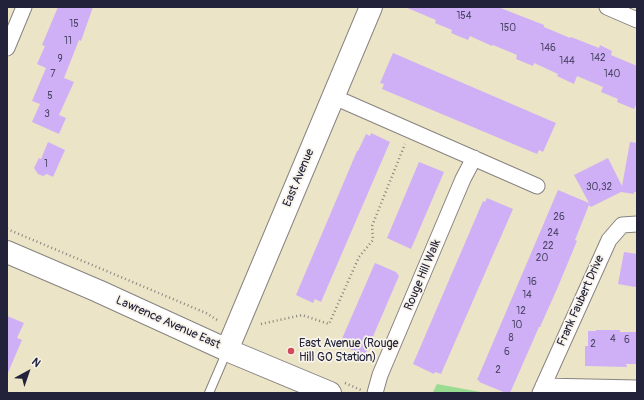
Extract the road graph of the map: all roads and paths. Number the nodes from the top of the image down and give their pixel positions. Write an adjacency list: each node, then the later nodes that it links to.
1 (24, 7): 5 (street)
2 (371, 7): 6 (street, East Avenue)
3 (607, 7): 4 (street)
4 (637, 20)
5 (7, 48)
6 (334, 97): 7 (street); 15 (street, East Avenue)
7 (410, 130): 8 (street); 14 (path)
8 (474, 158): 9 (street); 19 (street, Rouge Hill Walk)
9 (537, 186)
10 (637, 224): 18 (street, Frank Faubert Drive)
11 (7, 229): 13 (path)
12 (7, 252): 15 (street, Lawrence Avenue East)
13 (206, 313)
14 (261, 324)
15 (227, 350): 16 (street, Lawrence Avenue East); 20 (lane)
16 (338, 388): 19 (path)
17 (637, 388): 18 (street)
18 (542, 389)
19 (369, 392)
20 (210, 393)

